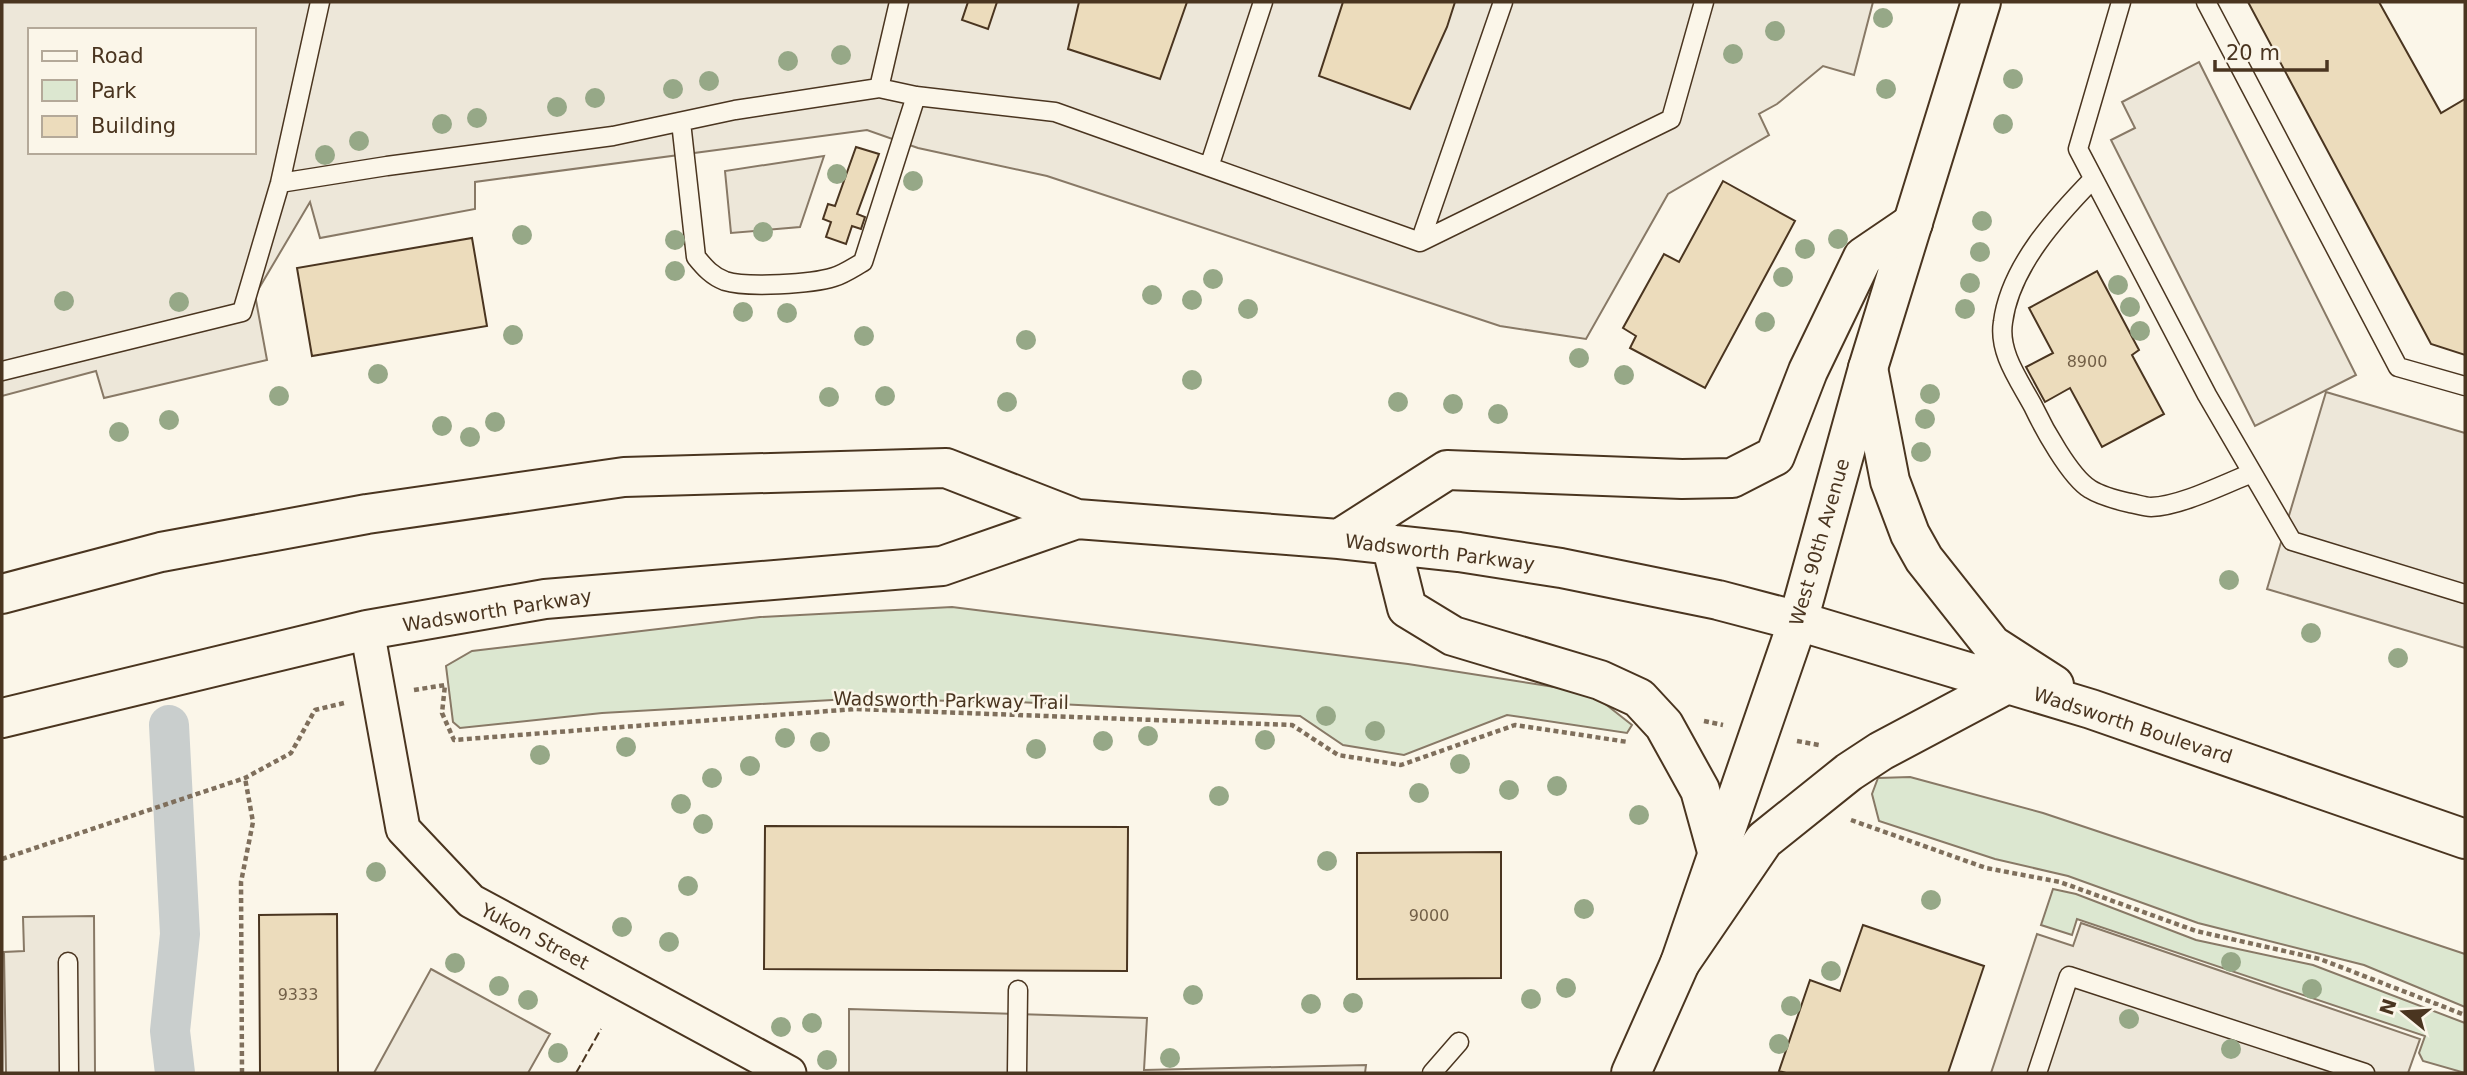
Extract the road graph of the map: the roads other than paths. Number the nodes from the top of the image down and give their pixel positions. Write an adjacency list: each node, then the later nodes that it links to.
1 (320, 2): 14 (lane)
2 (899, 2): 9 (lane)
3 (1263, 2): 12 (lane)
4 (1503, 2): 16 (lane)
5 (1704, 2): 16 (lane)
6 (1981, 2): 15 (main road, West 90th Avenue)
7 (2121, 2): 13 (lane)
8 (2206, 2): 19 (lane)
9 (879, 88): 10 (lane); 11 (lane)
10 (916, 96): 11 (lane); 12 (lane)
11 (681, 122): 14 (lane)
12 (1209, 167): 16 (lane)
13 (2093, 179): 20 (lane); 20 (lane)
14 (280, 183): 18 (lane)
15 (1913, 223): 17 (main road, West 90th Avenue); 22 (main road)
16 (1420, 242)
17 (1868, 368): 26 (main road, West 90th Avenue); 29 (main road)
18 (2, 371)
19 (2465, 386)
20 (2252, 473): 25 (lane)
21 (1077, 519): 22 (main road, Wadsworth Parkway); 24 (main road, Wadsworth Parkway); 27 (main road, Wadsworth Parkway)
22 (1339, 539): 23 (main road, Wadsworth Parkway)
23 (1391, 544): 26 (main road, Wadsworth Parkway); 32 (main road)
24 (2, 594)
25 (2465, 594)
26 (1798, 621): 28 (main road, Wadsworth Boulevard); 32 (main road, West 90th Avenue)
27 (367, 630): 30 (main road, Wadsworth Parkway); 38 (street, Yukon Street)
28 (2007, 684): 29 (main road, Wadsworth Boulevard); 34 (main road)
29 (2091, 709): 31 (main road, Wadsworth Boulevard)
30 (2, 718)
31 (2465, 839)
32 (1718, 855): 34 (main road, West 90th Avenue)
33 (68, 962): 37 (lane)
34 (1679, 963): 41 (main road, West 90th Avenue)
35 (1018, 990): 39 (lane)
36 (1459, 1042): 40 (lane)
37 (69, 1073)
38 (789, 1073)
39 (1017, 1073)
40 (1432, 1073)
41 (1631, 1073)
42 (2038, 1073): 43 (lane)
43 (2365, 1073)

